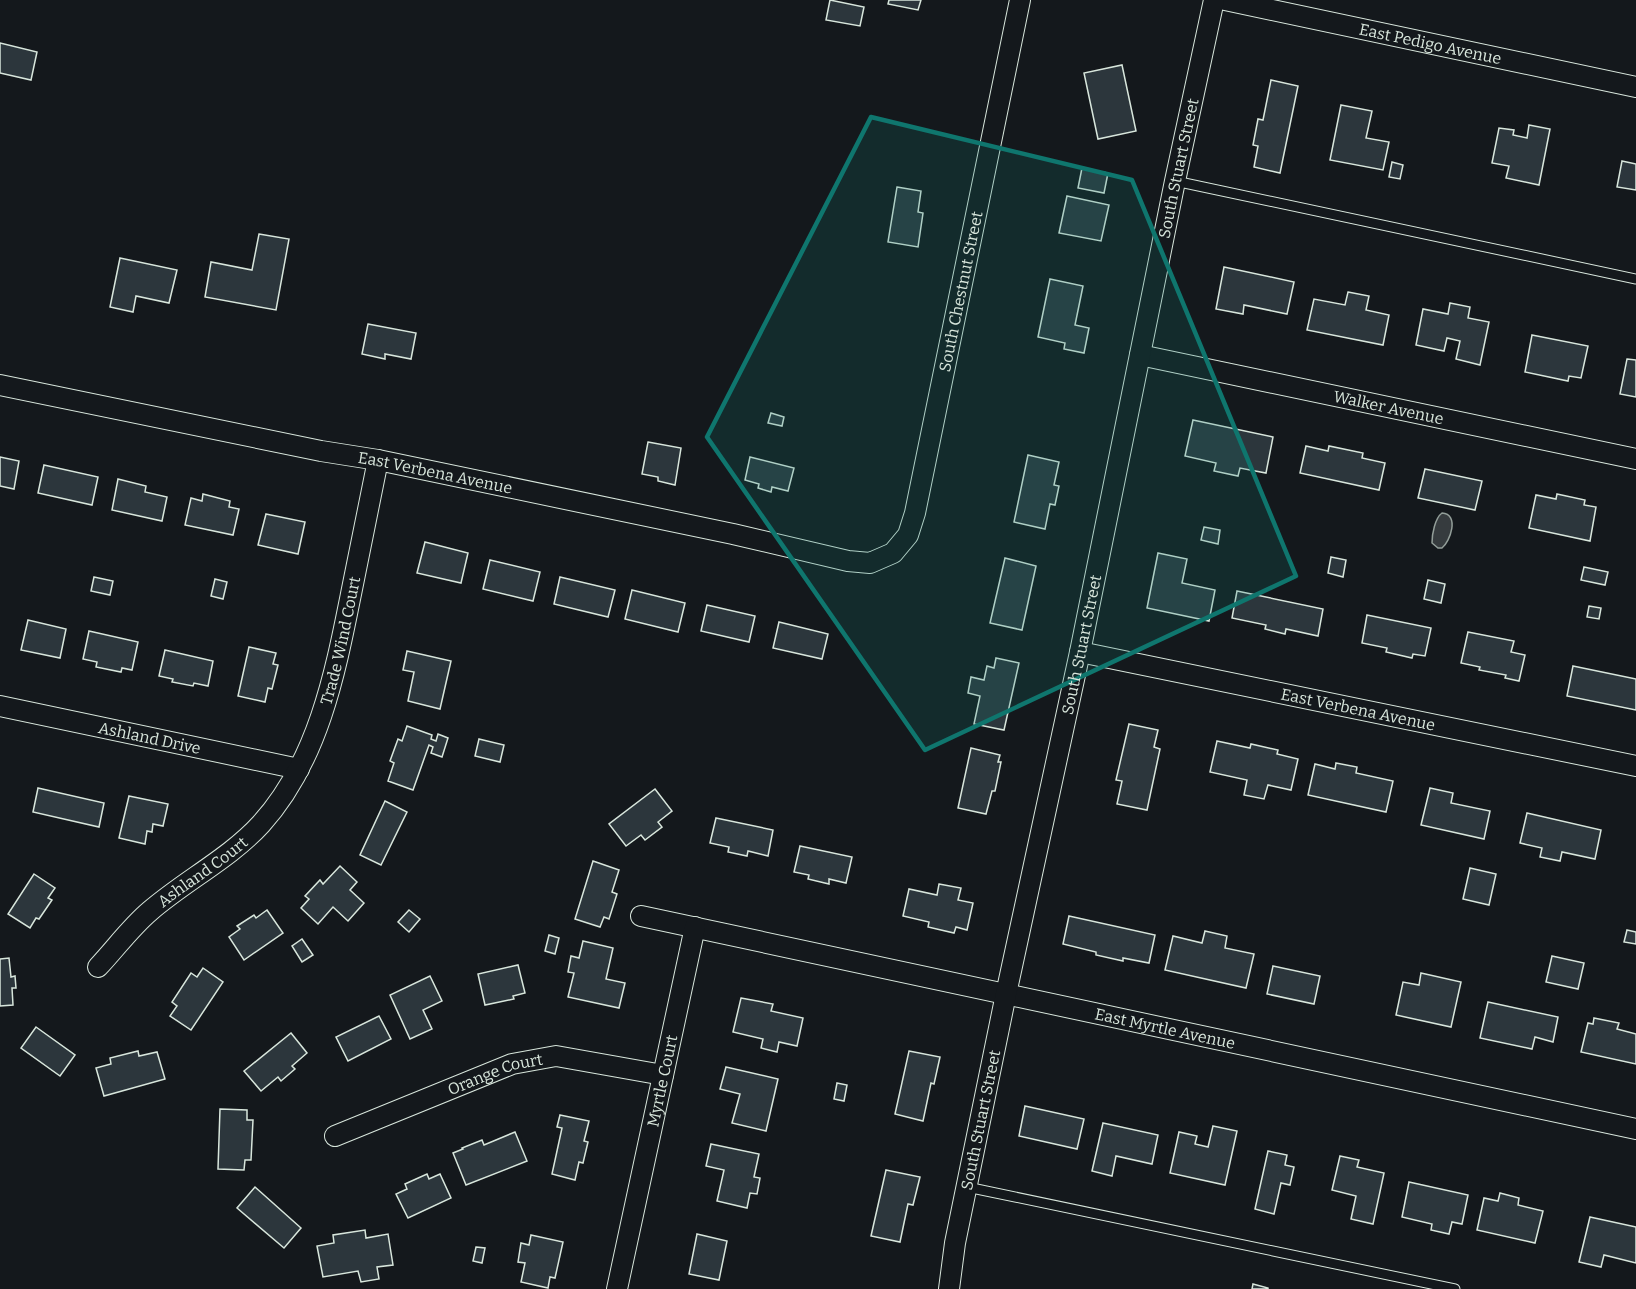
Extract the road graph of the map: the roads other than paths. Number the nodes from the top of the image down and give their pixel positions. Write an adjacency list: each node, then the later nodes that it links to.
1 (1020, 0): 11 (street, South Chestnut Street)
2 (1215, 0): 5 (street, South Stuart Street)
3 (1224, 0): 4 (street, East Pedigo Avenue)
4 (1636, 87)
5 (1175, 181): 6 (lane); 7 (street, South Stuart Street)
6 (1636, 279)
7 (1140, 355): 9 (street, Walker Avenue); 12 (street, South Stuart Street)
8 (0, 385): 10 (street, East Verbena Avenue)
9 (1636, 459)
10 (378, 460): 11 (street, East Verbena Avenue); 15 (street, Trade Wind Court)
11 (870, 563)
12 (1080, 652): 14 (street, East Verbena Avenue); 19 (street, South Stuart Street)
13 (0, 706): 15 (street, Ashland Drive)
14 (1636, 766)
15 (299, 769): 18 (street, Ashland Court)
16 (641, 916): 17 (street)
17 (695, 927): 19 (street, East Myrtle Avenue); 20 (street, Myrtle Court)
18 (98, 968)
19 (1006, 994): 21 (street, East Myrtle Avenue); 23 (street, South Stuart Street)
20 (663, 1076): 22 (street, Orange Court); 24 (street, Myrtle Court)
21 (1636, 1129)
22 (335, 1136)
23 (967, 1187): 25 (street, South Stuart Street); 26 (lane)
24 (617, 1289)
25 (949, 1289)
26 (1455, 1289)

